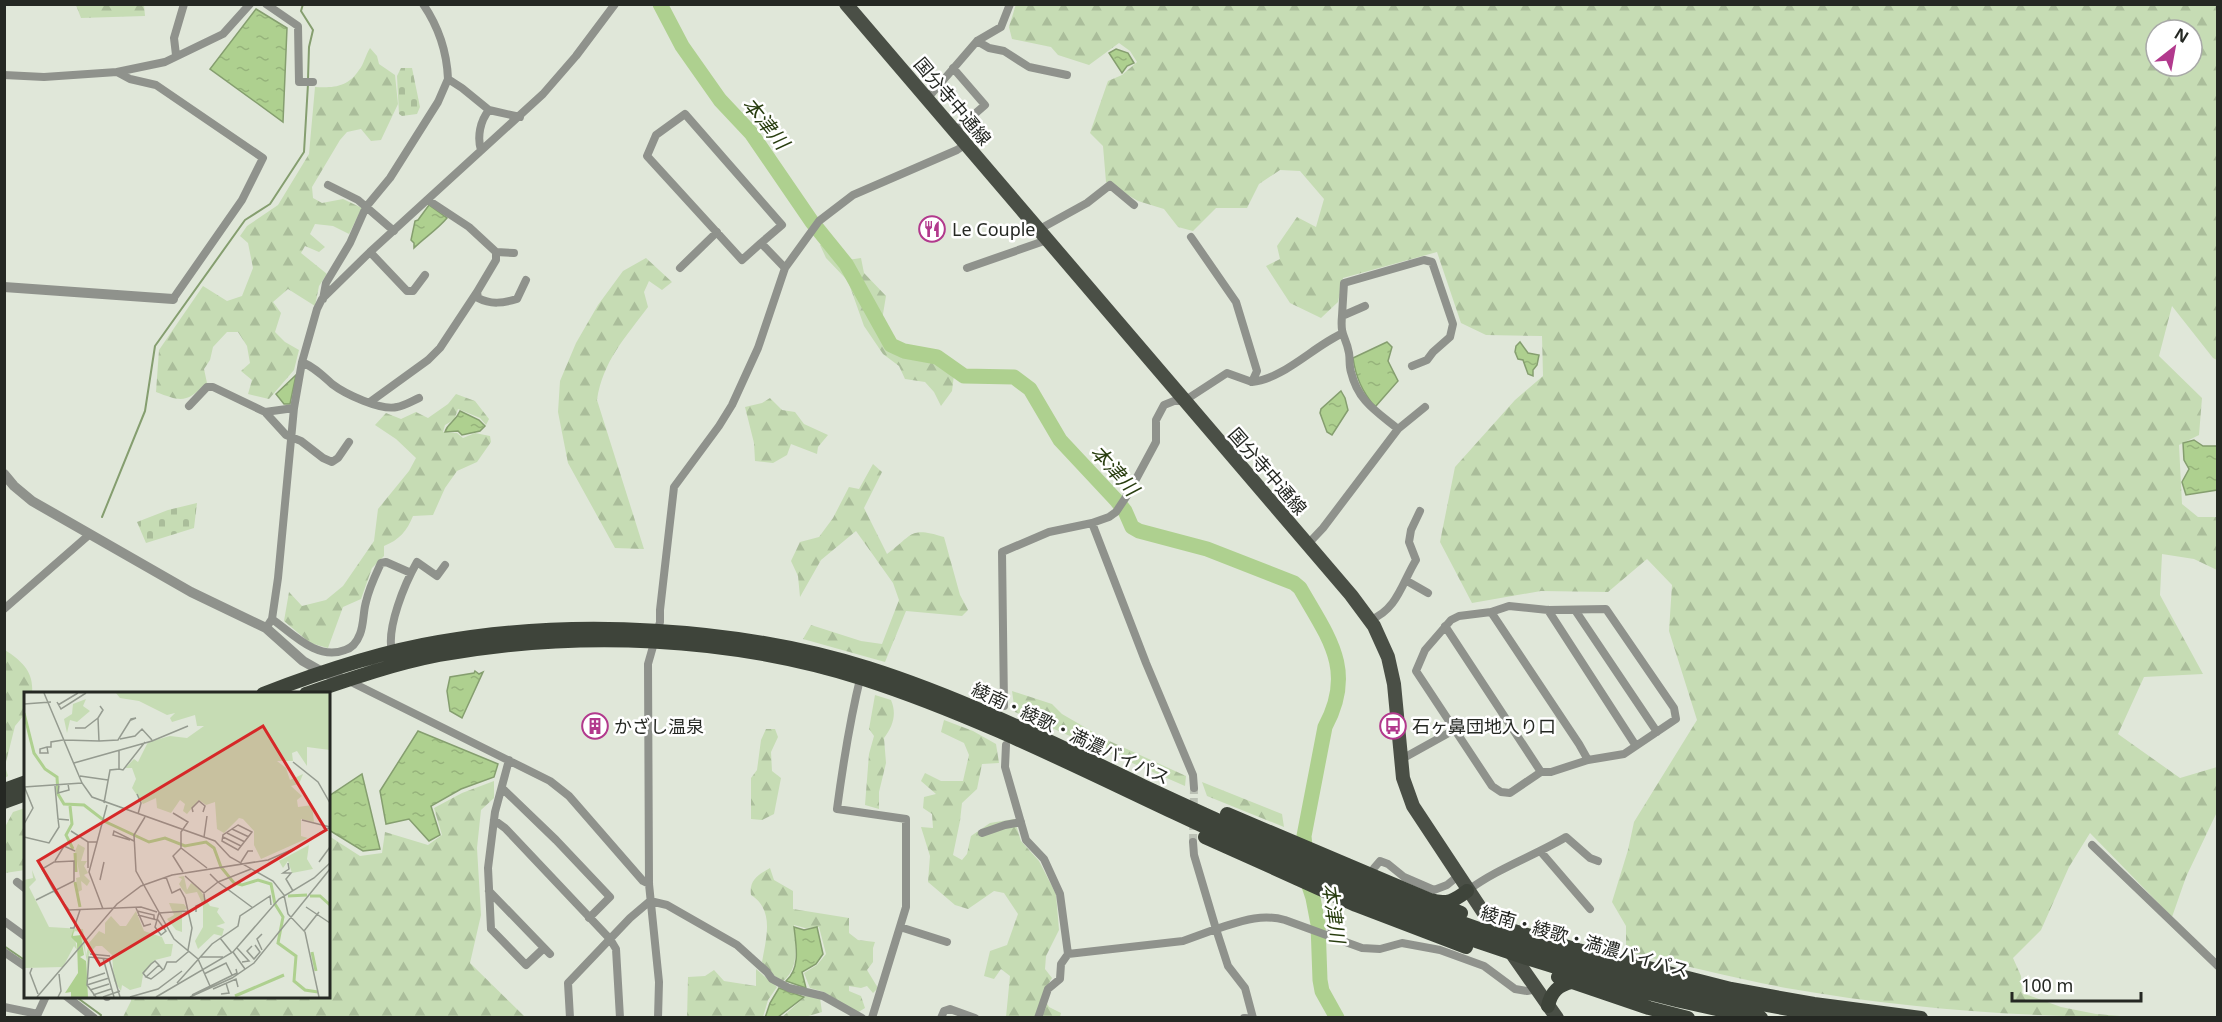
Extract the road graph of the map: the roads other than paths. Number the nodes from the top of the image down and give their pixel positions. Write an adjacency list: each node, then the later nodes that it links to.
1 (184, 4): 9 (street)
2 (250, 4): 9 (street)
3 (266, 4): 15 (street)
4 (423, 4): 14 (street)
5 (615, 4): 18 (street)
6 (846, 4): 16 (main road, 国分寺中通線)
7 (1010, 4): 8 (street)
8 (977, 41): 10 (street); 13 (street)
9 (176, 55): 11 (street)
10 (953, 68): 16 (street); 19 (street)
11 (117, 72): 12 (street); 43 (street)
12 (4, 75)
13 (1067, 75)
14 (448, 79): 17 (street); 25 (street)
15 (308, 82)
16 (927, 99): 19 (main road, 国分寺中通線)
17 (489, 110): 18 (street); 21 (street)
18 (520, 117): 21 (street)
19 (955, 131): 20 (main road, 国分寺中通線)
20 (966, 144): 28 (main road, 国分寺中通線); 35 (street)
21 (481, 150): 23 (street)
22 (328, 185): 25 (street)
23 (428, 200): 26 (street); 32 (street)
24 (1134, 205): 28 (street)
25 (366, 207): 26 (street); 37 (street)
26 (394, 231): 31 (street)
27 (717, 232): 30 (street); 30 (street); 34 (street)
28 (1042, 235): 36 (street); 52 (main road, 国分寺中通線)
29 (1191, 237): 50 (street)
30 (761, 243): 35 (street)
31 (370, 252): 38 (street); 39 (street)
32 (496, 252): 33 (street); 42 (street)
33 (514, 253)
34 (680, 268)
35 (785, 268): 77 (street)
36 (967, 268)
37 (333, 271): 39 (street); 44 (street)
38 (425, 275)
39 (343, 279): 44 (street)
40 (526, 280): 42 (street)
41 (4, 287): 43 (street)
42 (477, 292): 53 (street)
43 (173, 299)
44 (322, 299): 48 (street)
45 (1365, 306): 46 (street)
46 (1342, 316): 47 (street); 49 (street)
47 (1341, 334): 50 (street); 58 (street)
48 (302, 362): 53 (street); 56 (street)
49 (1412, 366)
50 (1252, 382): 52 (street)
51 (419, 398): 53 (street)
52 (1184, 401): 63 (street); 65 (main road, 国分寺中通線)
53 (370, 402)
54 (189, 406): 57 (street)
55 (1425, 407): 58 (street)
56 (294, 408): 57 (street); 59 (street)
57 (265, 412): 59 (street)
58 (1398, 429): 65 (street)
59 (291, 437): 60 (street); 75 (street)
60 (349, 442)
61 (4, 474): 64 (street)
62 (1420, 511): 68 (street)
63 (1092, 523): 84 (street); 96 (street)
64 (90, 534): 70 (street); 75 (street)
65 (1307, 544): 74 (main road, 国分寺中通線)
66 (445, 566): 67 (street)
67 (411, 573): 75 (street); 78 (street)
68 (1407, 580): 69 (street); 74 (street)
69 (1428, 593)
70 (4, 609)
71 (1548, 610): 72 (street); 73 (street); 88 (street)
72 (1575, 610): 86 (street); 86 (street)
73 (1491, 612): 76 (street); 91 (street)
74 (1370, 620): 90 (main road, 国分寺中通線)
75 (269, 623): 80 (street)
76 (1445, 626): 85 (street); 93 (street)
77 (655, 637): 78 (highway, 綾南・綾歌・満濃バイパス); 79 (highway, 綾南・綾歌・満濃バイパス); 81 (highway, 綾南・綾歌・満濃バイパス); 111 (street)
78 (392, 651): 80 (highway, 綾南・綾歌・満濃バイパス)
79 (862, 672): 92 (highway, 綾南・綾歌・満濃バイパス); 122 (street)
80 (324, 673): 81 (street); 82 (highway, 綾南・綾歌・満濃バイパス)
81 (346, 680): 83 (highway, 綾南・綾歌・満濃バイパス); 89 (street)
82 (266, 692)
83 (309, 692)
84 (1004, 706)
85 (1454, 730): 90 (street); 93 (street)
86 (1657, 732): 88 (street)
87 (1006, 745): 101 (street)
88 (1636, 746): 91 (street)
89 (509, 760): 95 (street); 111 (street)
90 (1400, 760): 109 (main road, 国分寺中通線)
91 (1588, 760): 93 (street)
92 (1080, 762): 106 (highway, 綾南・綾歌・満濃バイパス); 106 (highway)
93 (1541, 772)
94 (24, 783): 97 (highway)
95 (502, 788): 100 (street); 119 (street)
96 (1194, 788)
97 (4, 790)
98 (24, 795): 99 (highway)
99 (4, 802)
100 (494, 820): 113 (street); 119 (street)
101 (1021, 822): 102 (street); 129 (street)
102 (982, 834)
103 (1193, 842): 123 (street)
104 (2092, 845): 132 (street)
105 (1541, 852): 107 (street); 114 (street); 118 (street)
106 (1282, 855): 115 (highway); 117 (highway); 135 (highway, 綾南・綾歌・満濃バイパス)
107 (1598, 861)
108 (1374, 868): 109 (street)
109 (1458, 876): 114 (main road, 国分寺中通線)
110 (16, 882): 112 (street)
111 (649, 884): 116 (street)
112 (24, 888)
113 (489, 891): 113 (street)
114 (1467, 891): 115 (highway); 121 (main road, 国分寺中通線)
115 (1430, 900): 121 (highway)
116 (650, 901): 126 (street); 145 (street); 146 (street)
117 (1335, 901): 125 (street); 130 (highway)
118 (1590, 909)
119 (589, 918): 126 (street)
120 (4, 921): 124 (street)
121 (1491, 924): 130 (main road, 国分寺中通線); 155 (highway)
122 (900, 927): 127 (street); 140 (street)
123 (1216, 929): 125 (street); 129 (street); 150 (street)
124 (24, 936)
125 (1329, 937): 134 (street)
126 (610, 939): 143 (street); 144 (street)
127 (947, 942)
128 (4, 952): 131 (street)
129 (1068, 954): 149 (street)
130 (1519, 964): 133 (highway); 134 (main road, 国分寺中通線)
131 (24, 966)
132 (2217, 966)
133 (1572, 982): 138 (highway); 152 (highway)
134 (1536, 989): 138 (main road, 国分寺中通線)
135 (1675, 993): 153 (highway, 綾南・綾歌・満濃バイパス); 154 (highway, 綾南・綾歌・満濃バイパス)
136 (45, 998): 141 (street)
137 (72, 998): 142 (street)
138 (1548, 1006): 151 (main road, 国分寺中通線)
139 (4, 1007): 141 (street)
140 (873, 1015): 146 (street)
141 (37, 1016)
142 (94, 1017)
143 (570, 1017)
144 (620, 1017)
145 (658, 1017)
146 (862, 1017)
147 (941, 1017): 148 (street)
148 (975, 1017)
149 (1038, 1017)
150 (1253, 1017)
151 (1557, 1017)
152 (1688, 1017)
153 (1761, 1017)
154 (1844, 1017)
155 (1921, 1017)

